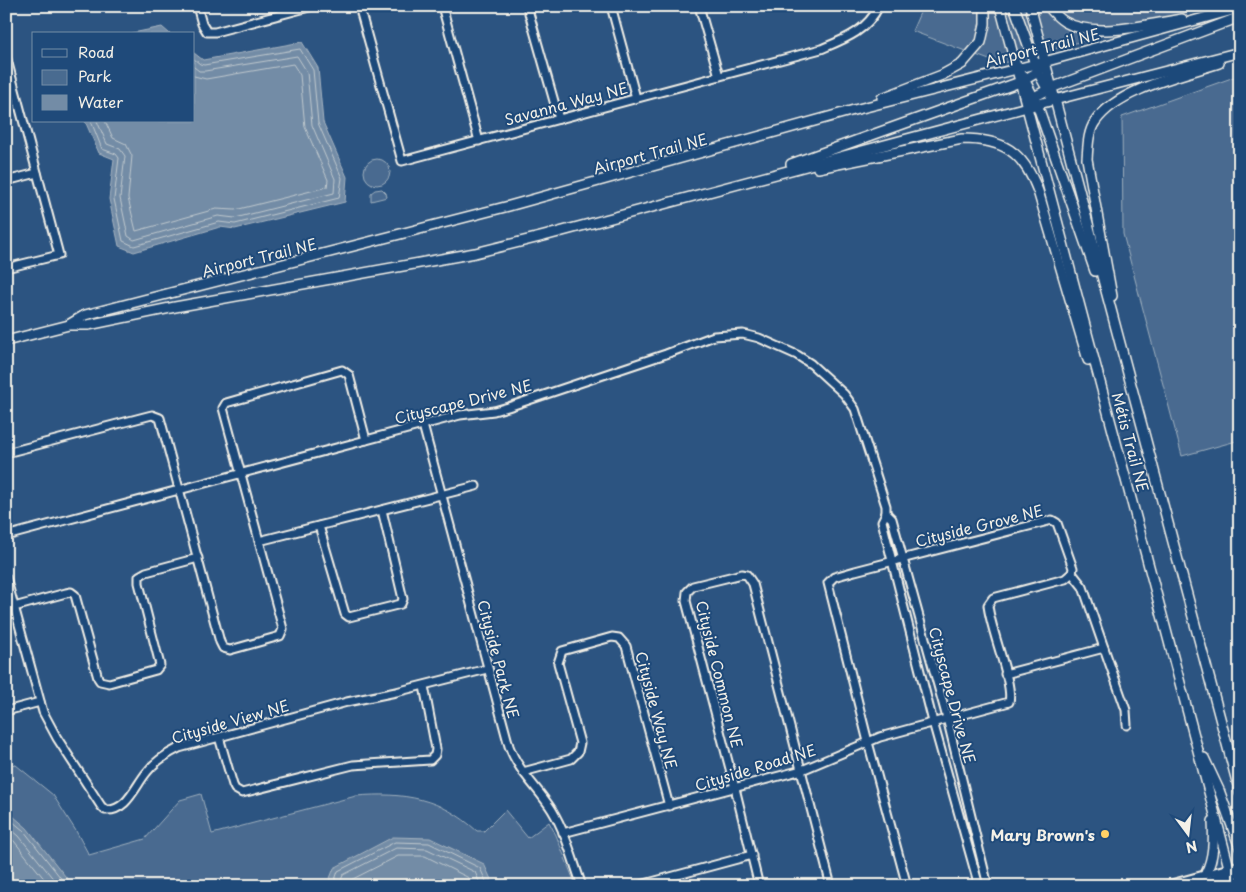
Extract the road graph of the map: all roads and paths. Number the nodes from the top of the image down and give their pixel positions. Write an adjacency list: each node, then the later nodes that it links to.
1 (197, 6): 2 (street)
2 (314, 6)
3 (359, 6): 31 (street, Savanna Way NE)
4 (442, 6): 31 (street)
5 (527, 6): 30 (street)
6 (611, 6): 25 (street)
7 (700, 6): 22 (street)
8 (879, 6): 22 (street, Savanna Way NE)
9 (985, 6): 29 (main road)
10 (1000, 6): 21 (main road, Métis Trail NE)
11 (1014, 6): 20 (main road)
12 (1030, 6): 20 (main road)
13 (1048, 6): 15 (main road)
14 (1240, 8): 15 (main road, Airport Trail NE)
15 (1219, 14): 20 (main road, Airport Trail NE)
16 (1240, 18): 24 (main road)
17 (1240, 52): 26 (main road, Airport Trail NE)
18 (6, 56): 32 (street)
19 (1240, 56): 39 (main road)
20 (1039, 66): 21 (main road, Airport Trail NE); 23 (main road); 24 (main road)
21 (1016, 68): 23 (main road, Métis Trail NE); 29 (main road, Airport Trail NE)
22 (719, 76): 25 (street, Savanna Way NE)
23 (1022, 81): 27 (main road); 28 (main road, Métis Trail NE); 34 (main road)
24 (1049, 89): 26 (main road); 27 (main road)
25 (636, 98): 30 (street, Savanna Way NE)
26 (1055, 100): 27 (main road, Airport Trail NE); 36 (main road, Métis Trail NE)
27 (1035, 101): 28 (main road, Airport Trail NE); 36 (main road)
28 (1027, 107): 34 (main road, Airport Trail NE); 43 (main road, Métis Trail NE)
29 (854, 110): 37 (main road, Airport Trail NE)
30 (559, 119): 31 (street, Savanna Way NE)
31 (479, 141)
32 (37, 173): 33 (street); 35 (street)
33 (6, 181)
34 (730, 186): 37 (main road, Airport Trail NE); 43 (main road)
35 (6, 268)
36 (1112, 316): 39 (main road, Métis Trail NE)
37 (70, 325): 38 (main road, Airport Trail NE)
38 (6, 341)
39 (1127, 372): 74 (main road, Métis Trail NE)
40 (423, 425): 41 (street, Cityscape Drive NE); 47 (street, Cityside Park NE); 49 (street, Cityscape Drive NE)
41 (366, 440): 44 (street, Cityscape Drive NE); 44 (street)
42 (6, 453): 46 (street)
43 (1124, 469): 70 (main road, Métis Trail NE)
44 (241, 473): 46 (street, Cityscape Drive NE); 52 (street)
45 (476, 486): 47 (street)
46 (179, 489): 51 (street, Cityscape Drive NE); 53 (street)
47 (441, 495): 48 (street); 60 (street, Cityside Park NE)
48 (382, 510): 50 (street); 50 (street)
49 (886, 513): 54 (street, Cityscape Drive NE); 55 (street, Cityscape Drive NE)
50 (319, 526): 52 (street)
51 (6, 536)
52 (259, 541): 53 (street)
53 (198, 558): 58 (street)
54 (902, 558): 55 (street); 56 (street, Cityside Grove NE); 65 (street, Cityscape Drive NE)
55 (892, 561): 66 (street, Cityscape Drive NE); 69 (street)
56 (1072, 573): 59 (street); 61 (street)
57 (6, 577): 58 (street, Cityside View NE)
58 (14, 607): 63 (street, Cityside View NE)
59 (1104, 648): 61 (street); 67 (street)
60 (487, 669): 62 (street, Cityside View NE); 72 (street, Cityside Park NE)
61 (1005, 674): 65 (street, Cityside Road NE)
62 (424, 686): 68 (street, Cityside View NE); 68 (street)
63 (40, 702): 64 (street); 68 (street, Cityside View NE)
64 (6, 711)
65 (947, 718): 66 (street, Cityside Road NE); 88 (street, Cityscape Drive NE)
66 (932, 722): 69 (street, Cityside Road NE); 87 (street, Cityscape Drive NE)
67 (1126, 725)
68 (219, 737)
69 (868, 742): 71 (street, Cityside Road NE); 86 (street)
70 (1197, 747): 75 (main road, Métis Trail NE); 78 (main road)
71 (802, 770): 73 (street, Cityside Road NE); 73 (street, Cityside Common NE); 85 (street)
72 (523, 772): 76 (street, Cityside Way NE); 77 (street, Cityside Park NE)
73 (735, 788): 76 (street, Cityside Road NE); 79 (street)
74 (1240, 793)
75 (1212, 804): 80 (main road); 81 (main road, Métis Trail NE)
76 (669, 806): 77 (street, Cityside Road NE)
77 (563, 833): 82 (street, Cityside Park NE)
78 (1240, 848)
79 (752, 855): 83 (street); 84 (street)
80 (1206, 873): 81 (street); 89 (street)
81 (1235, 877): 90 (main road)
82 (582, 886)
83 (637, 886)
84 (759, 886)
85 (831, 886)
86 (907, 886)
87 (979, 886)
88 (988, 886)
89 (1164, 886)
90 (1196, 886)

